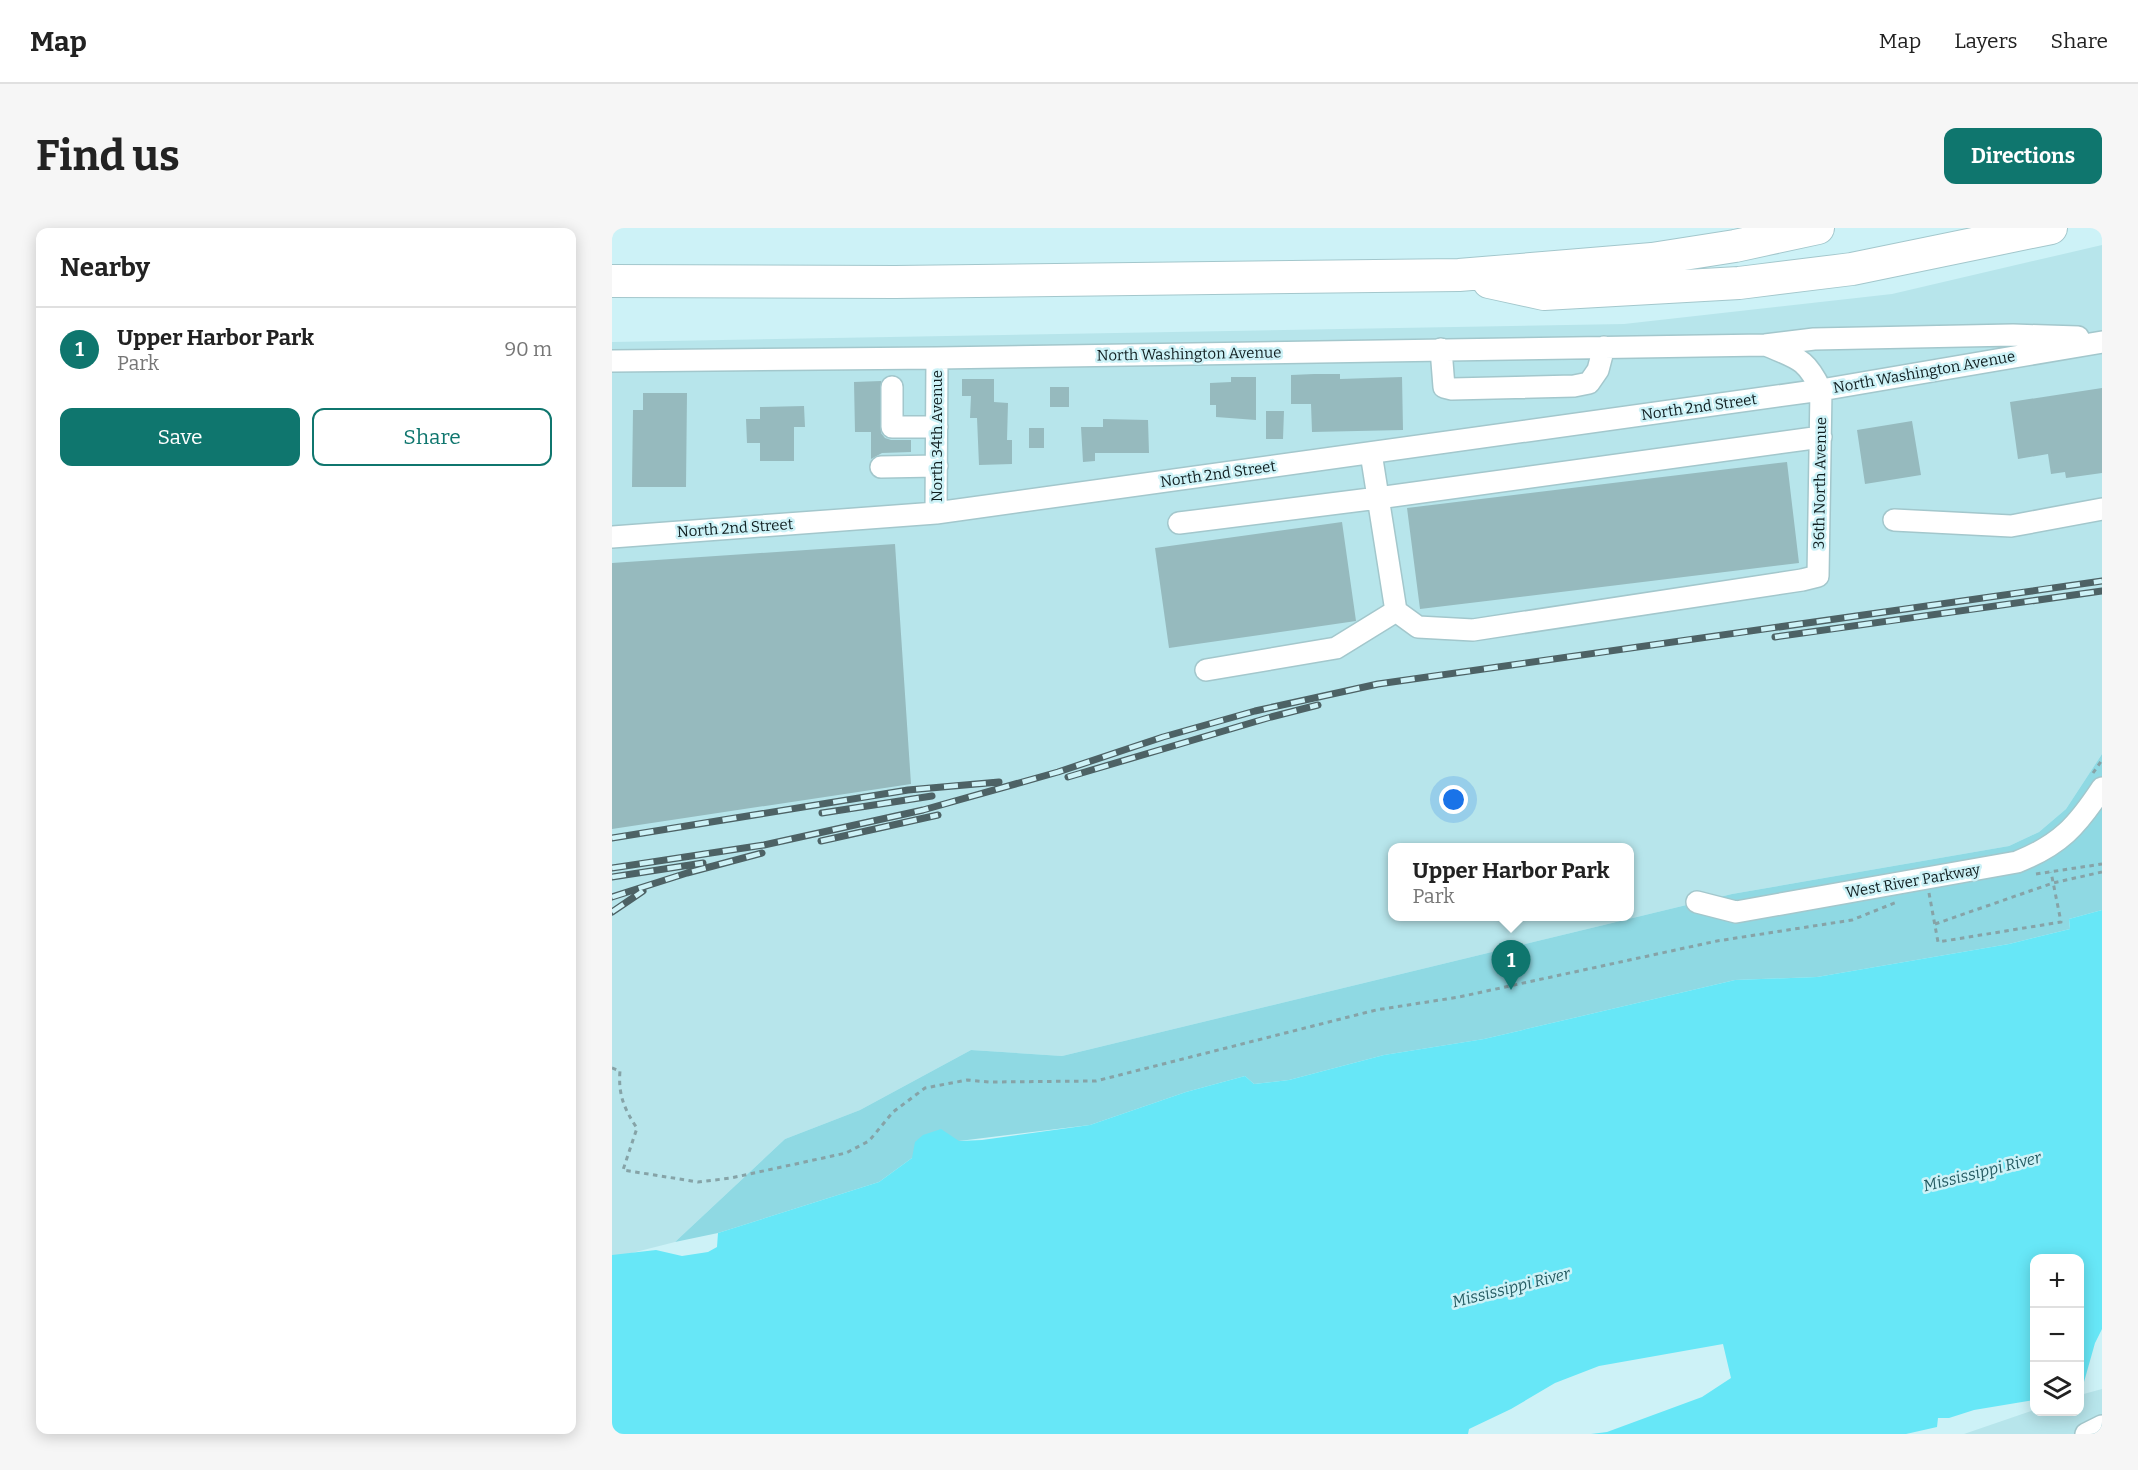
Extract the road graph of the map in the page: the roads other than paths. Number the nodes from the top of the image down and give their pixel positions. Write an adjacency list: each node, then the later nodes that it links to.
1 (1818, 228): 3 (highway)
2 (2051, 228): 3 (highway)
3 (1459, 275): 4 (highway)
4 (612, 281)
5 (2102, 339): 6 (street, North Washington Avenue); 12 (street, North Washington Avenue)
6 (1765, 345): 7 (street, North Washington Avenue); 12 (street, North Washington Avenue)
7 (1604, 347): 8 (street, North Washington Avenue); 8 (street)
8 (1442, 349): 9 (street, North Washington Avenue)
9 (937, 358): 10 (street, North Washington Avenue); 13 (street, North 34th Avenue)
10 (612, 361)
11 (892, 387): 13 (street)
12 (1821, 390): 14 (street, 36th North Avenue); 15 (street, North 2nd Street)
13 (937, 427): 16 (street, North 34th Avenue)
14 (1821, 437): 18 (street); 24 (street, 36th North Avenue)
15 (1371, 453): 18 (street); 20 (street, North 2nd Street)
16 (937, 466): 17 (street); 20 (street, North 34th Avenue)
17 (881, 467)
18 (1378, 498): 22 (street); 24 (street)
19 (2102, 509): 21 (street)
20 (936, 513): 23 (street, North 2nd Street)
21 (1894, 520)
22 (1179, 523)
23 (612, 537)
24 (1396, 611): 25 (street)
25 (1206, 670)
26 (2096, 783): 27 (street, West River Parkway)
27 (1697, 902)
28 (2102, 1426): 29 (street)
29 (2086, 1434)

